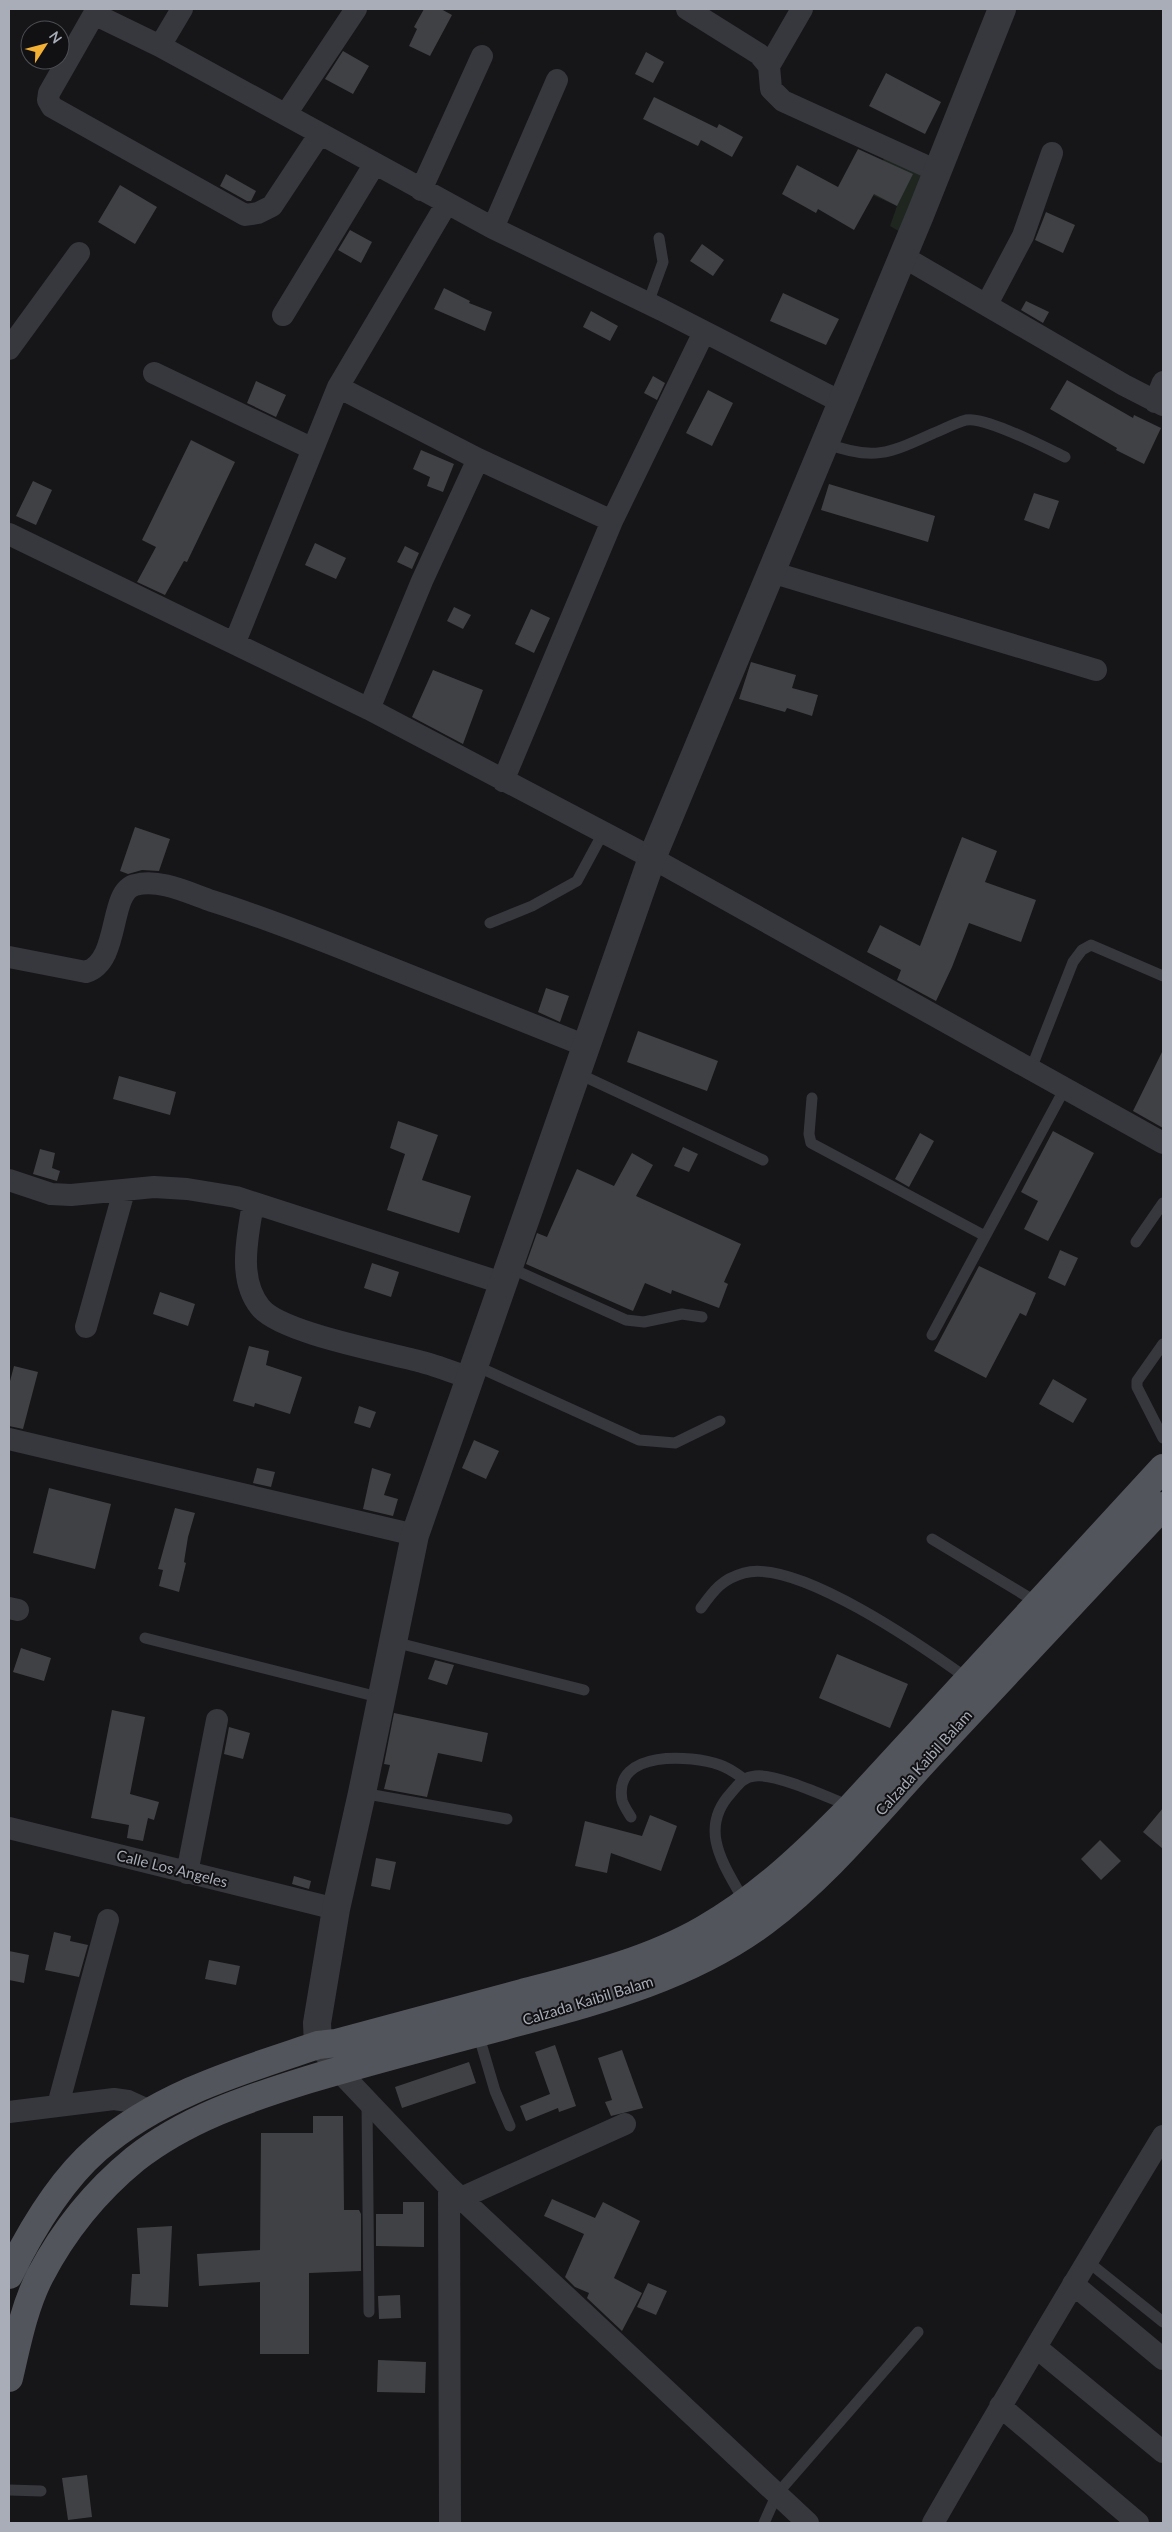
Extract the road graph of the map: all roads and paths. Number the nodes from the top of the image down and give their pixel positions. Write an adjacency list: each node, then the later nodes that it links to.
1 (182, 9): 7 (street)
2 (356, 9): 11 (street)
3 (687, 9): 9 (street)
4 (802, 9): 9 (street)
5 (1002, 9): 15 (street)
6 (96, 11): 7 (street); 12 (street)
7 (160, 46): 11 (street)
8 (482, 56): 16 (street)
9 (769, 66): 15 (street)
10 (557, 80): 18 (street)
11 (286, 114): 12 (street)
12 (320, 135): 14 (street)
13 (1052, 153): 23 (street)
14 (374, 165): 16 (street); 24 (street)
15 (938, 171): 21 (street)
16 (420, 190): 17 (street)
17 (447, 203): 18 (street); 28 (street)
18 (493, 228): 22 (street)
19 (659, 238): 22 (lane)
20 (79, 253): 26 (street)
21 (902, 256): 23 (street); 30 (street)
22 (648, 303): 25 (street)
23 (987, 304): 29 (street)
24 (283, 315)
25 (704, 332): 30 (street); 35 (street)
26 (9, 349)
27 (154, 373): 32 (street)
28 (338, 387): 32 (street); 34 (street)
29 (1161, 396)
30 (841, 402): 31 (street)
31 (825, 443): 33 (lane); 37 (street)
32 (311, 448): 38 (street)
33 (1065, 458)
34 (478, 459): 35 (street); 40 (street)
35 (612, 521): 41 (street)
36 (9, 534): 38 (street)
37 (771, 572): 39 (street); 43 (street)
38 (235, 642): 40 (street)
39 (1096, 670)
40 (369, 709): 41 (street)
41 (503, 780): 42 (street)
42 (603, 833): 43 (street); 44 (lane)
43 (652, 858): 47 (street); 48 (street)
44 (490, 923)
45 (9, 957): 47 (street)
46 (1163, 976): 48 (lane)
47 (586, 1046): 49 (street)
48 (1031, 1069): 50 (street)
49 (577, 1073): 53 (lane); 60 (street)
50 (1065, 1088): 52 (street); 58 (lane)
51 (812, 1098): 58 (lane)
52 (1163, 1143)
53 (762, 1160)
54 (9, 1180): 55 (street)
55 (124, 1191): 56 (street); 62 (street)
56 (253, 1203): 60 (street); 65 (street)
57 (1163, 1203): 59 (lane)
58 (985, 1236): 63 (lane)
59 (1136, 1242)
60 (505, 1275): 61 (lane); 65 (street)
61 (702, 1317)
62 (86, 1326)
63 (932, 1335)
64 (1163, 1344): 67 (lane)
65 (472, 1371): 66 (lane); 71 (street)
66 (720, 1421)
67 (1163, 1438)
68 (9, 1439): 71 (street)
69 (1163, 1468): 73 (main road, Calzada Kaibil Balam)
70 (1163, 1506): 91 (main road, Calzada Kaibil Balam)
71 (414, 1535): 76 (street)
72 (932, 1539): 73 (lane)
73 (1038, 1603): 77 (main road, Calzada Kaibil Balam)
74 (701, 1608): 77 (lane)
75 (145, 1638): 79 (lane)
76 (394, 1642): 78 (lane); 79 (street)
77 (968, 1679): 83 (main road, Calzada Kaibil Balam)
78 (584, 1690)
79 (382, 1698): 82 (street)
80 (217, 1720): 87 (street)
81 (744, 1779): 83 (lane); 84 (lane); 88 (lane)
82 (362, 1793): 85 (lane); 89 (street)
83 (852, 1806): 88 (main road, Calzada Kaibil Balam)
84 (631, 1817)
85 (507, 1819)
86 (9, 1828): 87 (street, Calle Los Angeles)
87 (187, 1874): 89 (street, Calle Los Angeles)
88 (744, 1901): 92 (main road, Calzada Kaibil Balam)
89 (336, 1909): 92 (street)
90 (108, 1920): 95 (street)
91 (478, 2033): 93 (main road, Calzada Kaibil Balam); 99 (lane)
92 (318, 2045): 93 (street); 96 (main road, Calzada Kaibil Balam)
93 (338, 2070): 94 (street); 110 (main road, Calzada Kaibil Balam)
94 (367, 2102): 101 (street); 105 (lane)
95 (58, 2105): 96 (street); 97 (street)
96 (150, 2111): 103 (main road, Calzada Kaibil Balam)
97 (9, 2112)
98 (625, 2124): 101 (street)
99 (510, 2126)
100 (1163, 2136): 102 (street)
101 (455, 2193): 115 (street); 116 (street)
102 (1087, 2261): 104 (street); 106 (lane)
103 (10, 2269)
104 (1073, 2284): 108 (street); 109 (street)
105 (369, 2312)
106 (1163, 2322)
107 (918, 2332): 115 (lane)
108 (1037, 2348): 111 (street); 112 (street)
109 (1163, 2359)
110 (9, 2378)
111 (1000, 2406): 119 (street); 120 (street)
112 (1163, 2452)
113 (9, 2490): 114 (lane)
114 (41, 2490)
115 (777, 2494): 117 (lane); 118 (street)
116 (450, 2523)
117 (764, 2523)
118 (808, 2523)
119 (933, 2523)
120 (1138, 2523)

